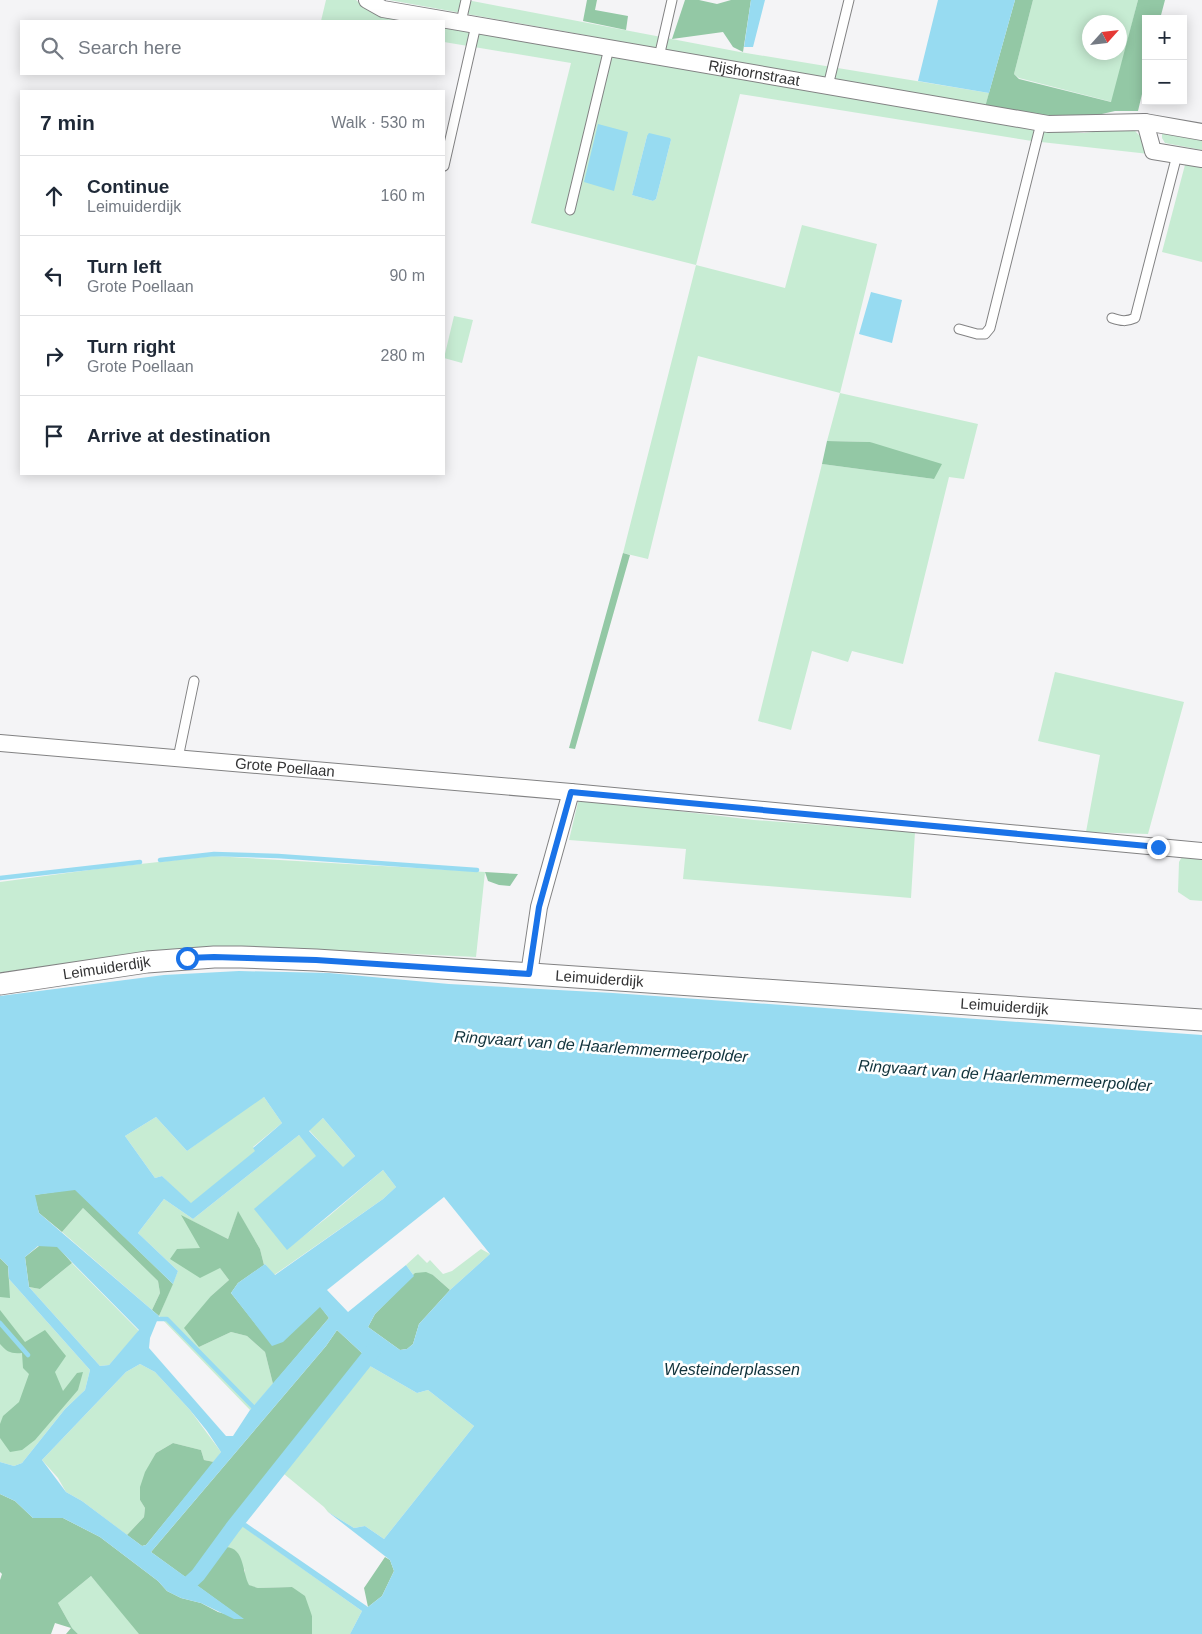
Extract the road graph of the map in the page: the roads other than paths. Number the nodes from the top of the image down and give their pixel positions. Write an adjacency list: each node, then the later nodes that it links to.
1 (367, 0): 5 (street, Rijshornstraat)
2 (466, 0): 5 (lane)
3 (672, 0): 7 (lane)
4 (849, 0): 8 (lane)
5 (468, 23): 6 (street, Rijshornstraat); 14 (lane)
6 (609, 48): 7 (street, Rijshornstraat); 15 (lane)
7 (659, 57): 8 (street, Rijshornstraat)
8 (828, 86): 10 (street, Rijshornstraat)
9 (1145, 122): 10 (street, Rijshornstraat); 11 (street, Rijshornstraat); 12 (street)
10 (1041, 123): 17 (lane)
11 (1202, 132)
12 (1177, 155): 13 (street); 16 (lane)
13 (1202, 159)
14 (445, 160)
15 (570, 210)
16 (1112, 318)
17 (960, 329)
18 (194, 681): 20 (lane)
19 (0, 743): 20 (street, Grote Poellaan)
20 (178, 758): 21 (street, Grote Poellaan)
21 (571, 792): 22 (street, Grote Poellaan); 23 (street)
22 (1202, 851)
23 (529, 974): 24 (street, Leimuiderdijk); 25 (street, Leimuiderdijk)
24 (0, 984)
25 (1202, 1020)

